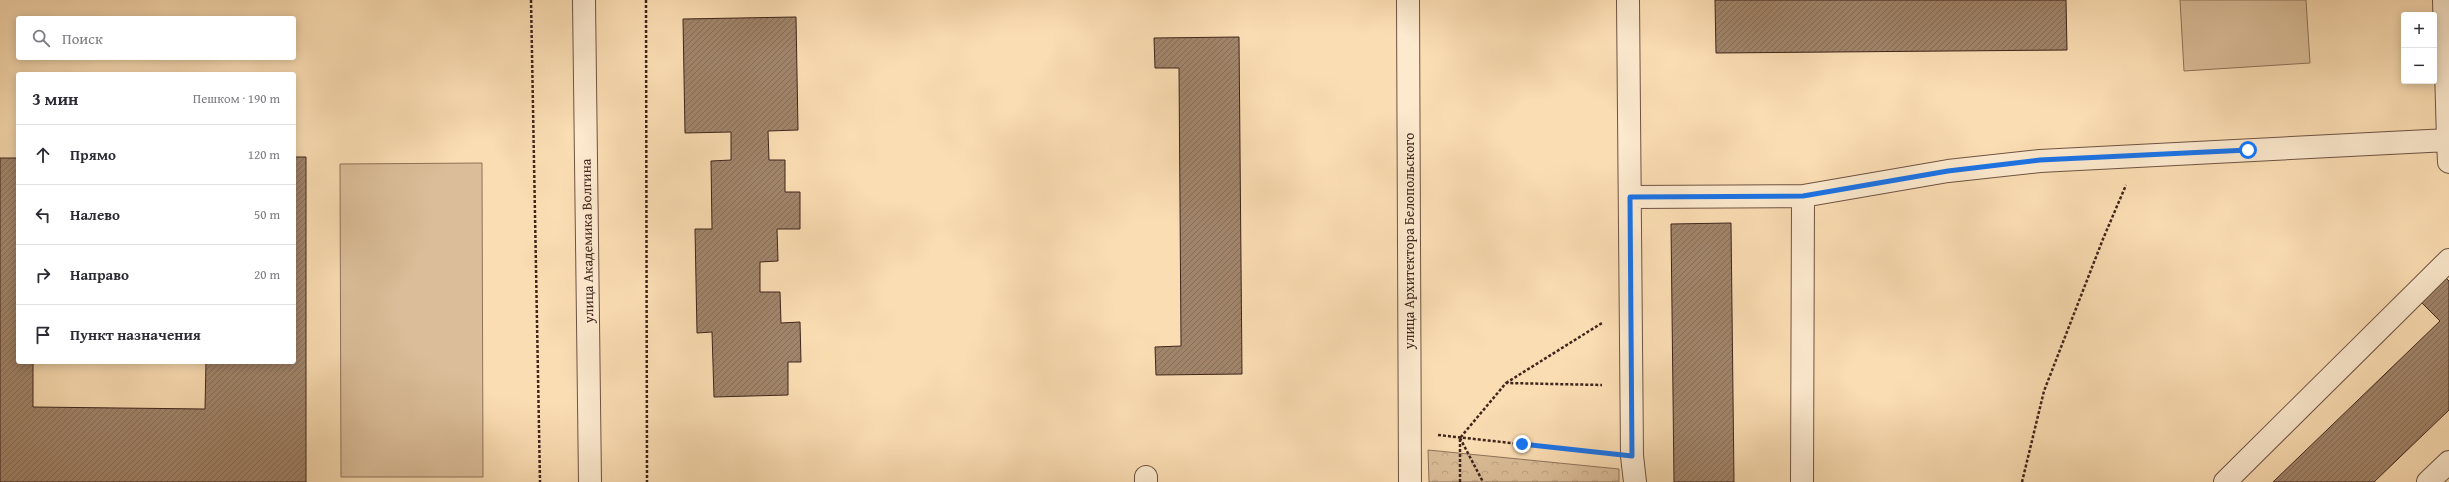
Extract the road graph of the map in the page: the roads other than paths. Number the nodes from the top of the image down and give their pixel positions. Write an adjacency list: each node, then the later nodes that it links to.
1 (584, 0): 11 (street, улица Академика Волгина)
2 (1408, 0): 12 (street, улица Архитектора Белопольского)
3 (1628, 0): 8 (street)
4 (2444, 0): 5 (street)
5 (2448, 140): 6 (street); 7 (street)
6 (2449, 162)
7 (1803, 196): 8 (street); 14 (street)
8 (1630, 197): 13 (street)
9 (2449, 260): 15 (street)
10 (2449, 462): 16 (street)
11 (590, 482)
12 (1410, 482)
13 (1635, 482)
14 (1802, 482)
15 (2225, 482)
16 (2428, 482)

